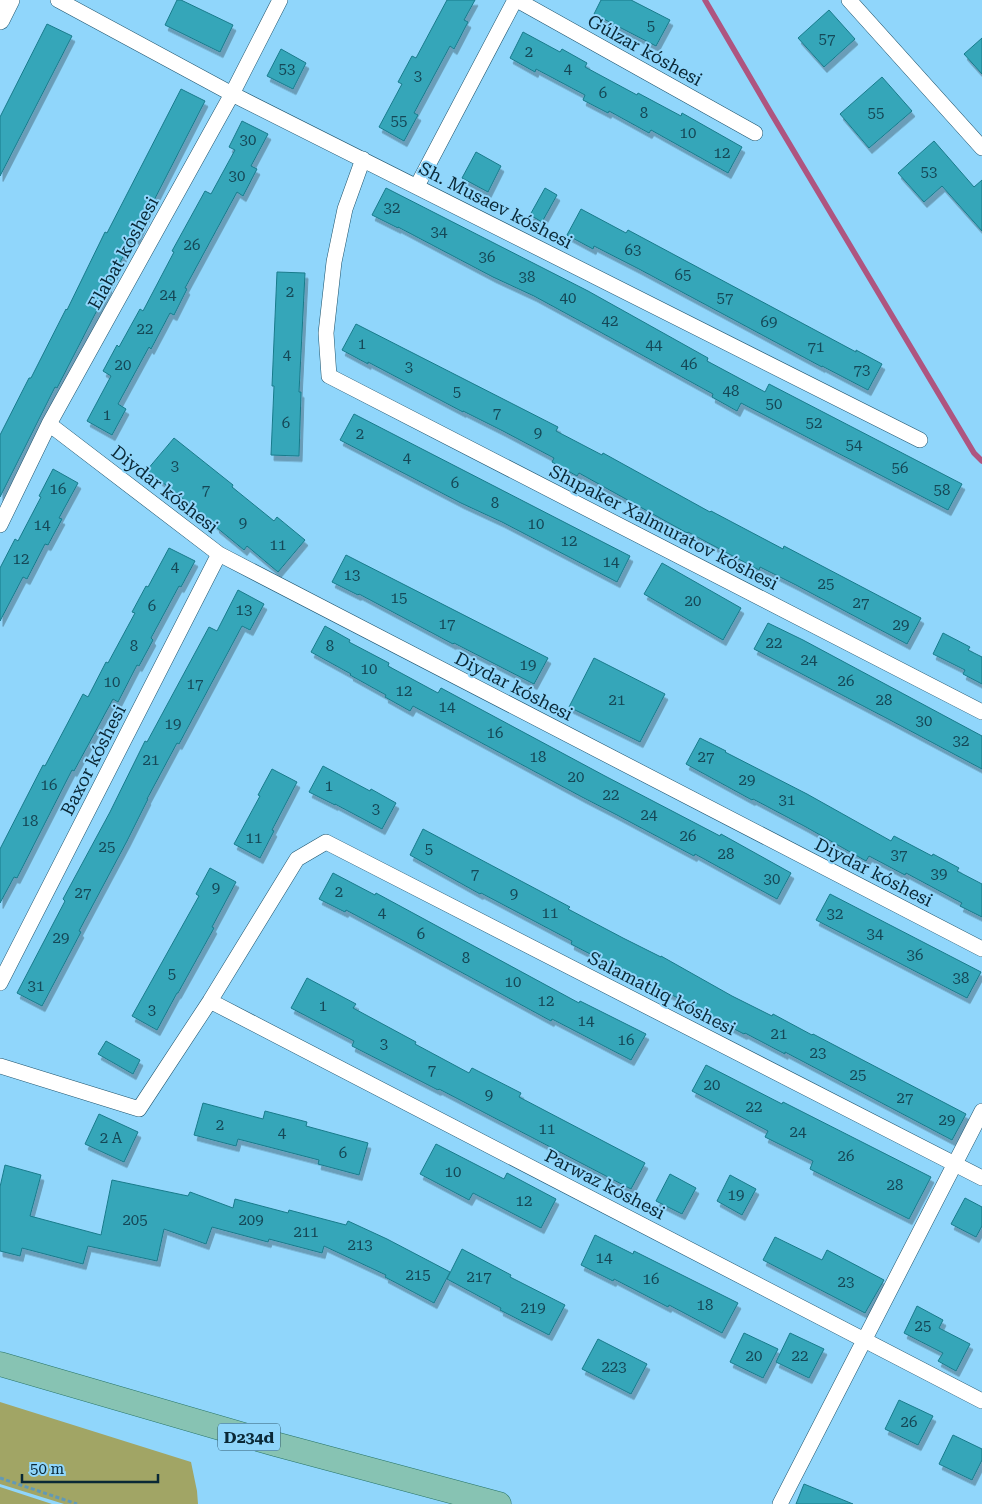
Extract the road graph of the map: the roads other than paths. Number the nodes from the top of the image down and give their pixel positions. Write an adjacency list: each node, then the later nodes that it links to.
1 (10, 0): 6 (street)
2 (58, 0): 7 (street, Sh. Musaev kóshesi)
3 (280, 0): 7 (street, Elabat kóshesi)
4 (516, 0): 8 (street, Gúlzar kóshesi); 11 (street)
5 (849, 0): 9 (street)
6 (0, 20)
7 (232, 94): 10 (street, Sh. Musaev kóshesi); 12 (street, Elabat kóshesi)
8 (755, 133)
9 (982, 148)
10 (363, 159): 11 (street, Sh. Musaev kóshesi); 16 (street, Shıpaker Xalmuratov kóshesi)
11 (417, 186): 13 (street, Sh. Musaev kóshesi)
12 (49, 424): 14 (street, Elabat kóshesi); 15 (street, Diydar kóshesi)
13 (920, 440)
14 (0, 525)
15 (219, 554): 17 (street, Diydar kóshesi); 18 (street, Baxor kóshesi)
16 (982, 712)
17 (982, 949)
18 (0, 983)
19 (210, 1001): 20 (street); 22 (street, Salamatlıq kóshesi); 24 (street, Parwaz kóshesi)
20 (0, 1066)
21 (982, 1112): 22 (street)
22 (956, 1164): 23 (street, Salamatlıq kóshesi); 24 (street)
23 (982, 1178)
24 (865, 1340): 26 (street, Parwaz kóshesi); 28 (street)
25 (0, 1364): 27 (main road, D234d)
26 (982, 1401)
27 (499, 1504)
28 (780, 1504)

